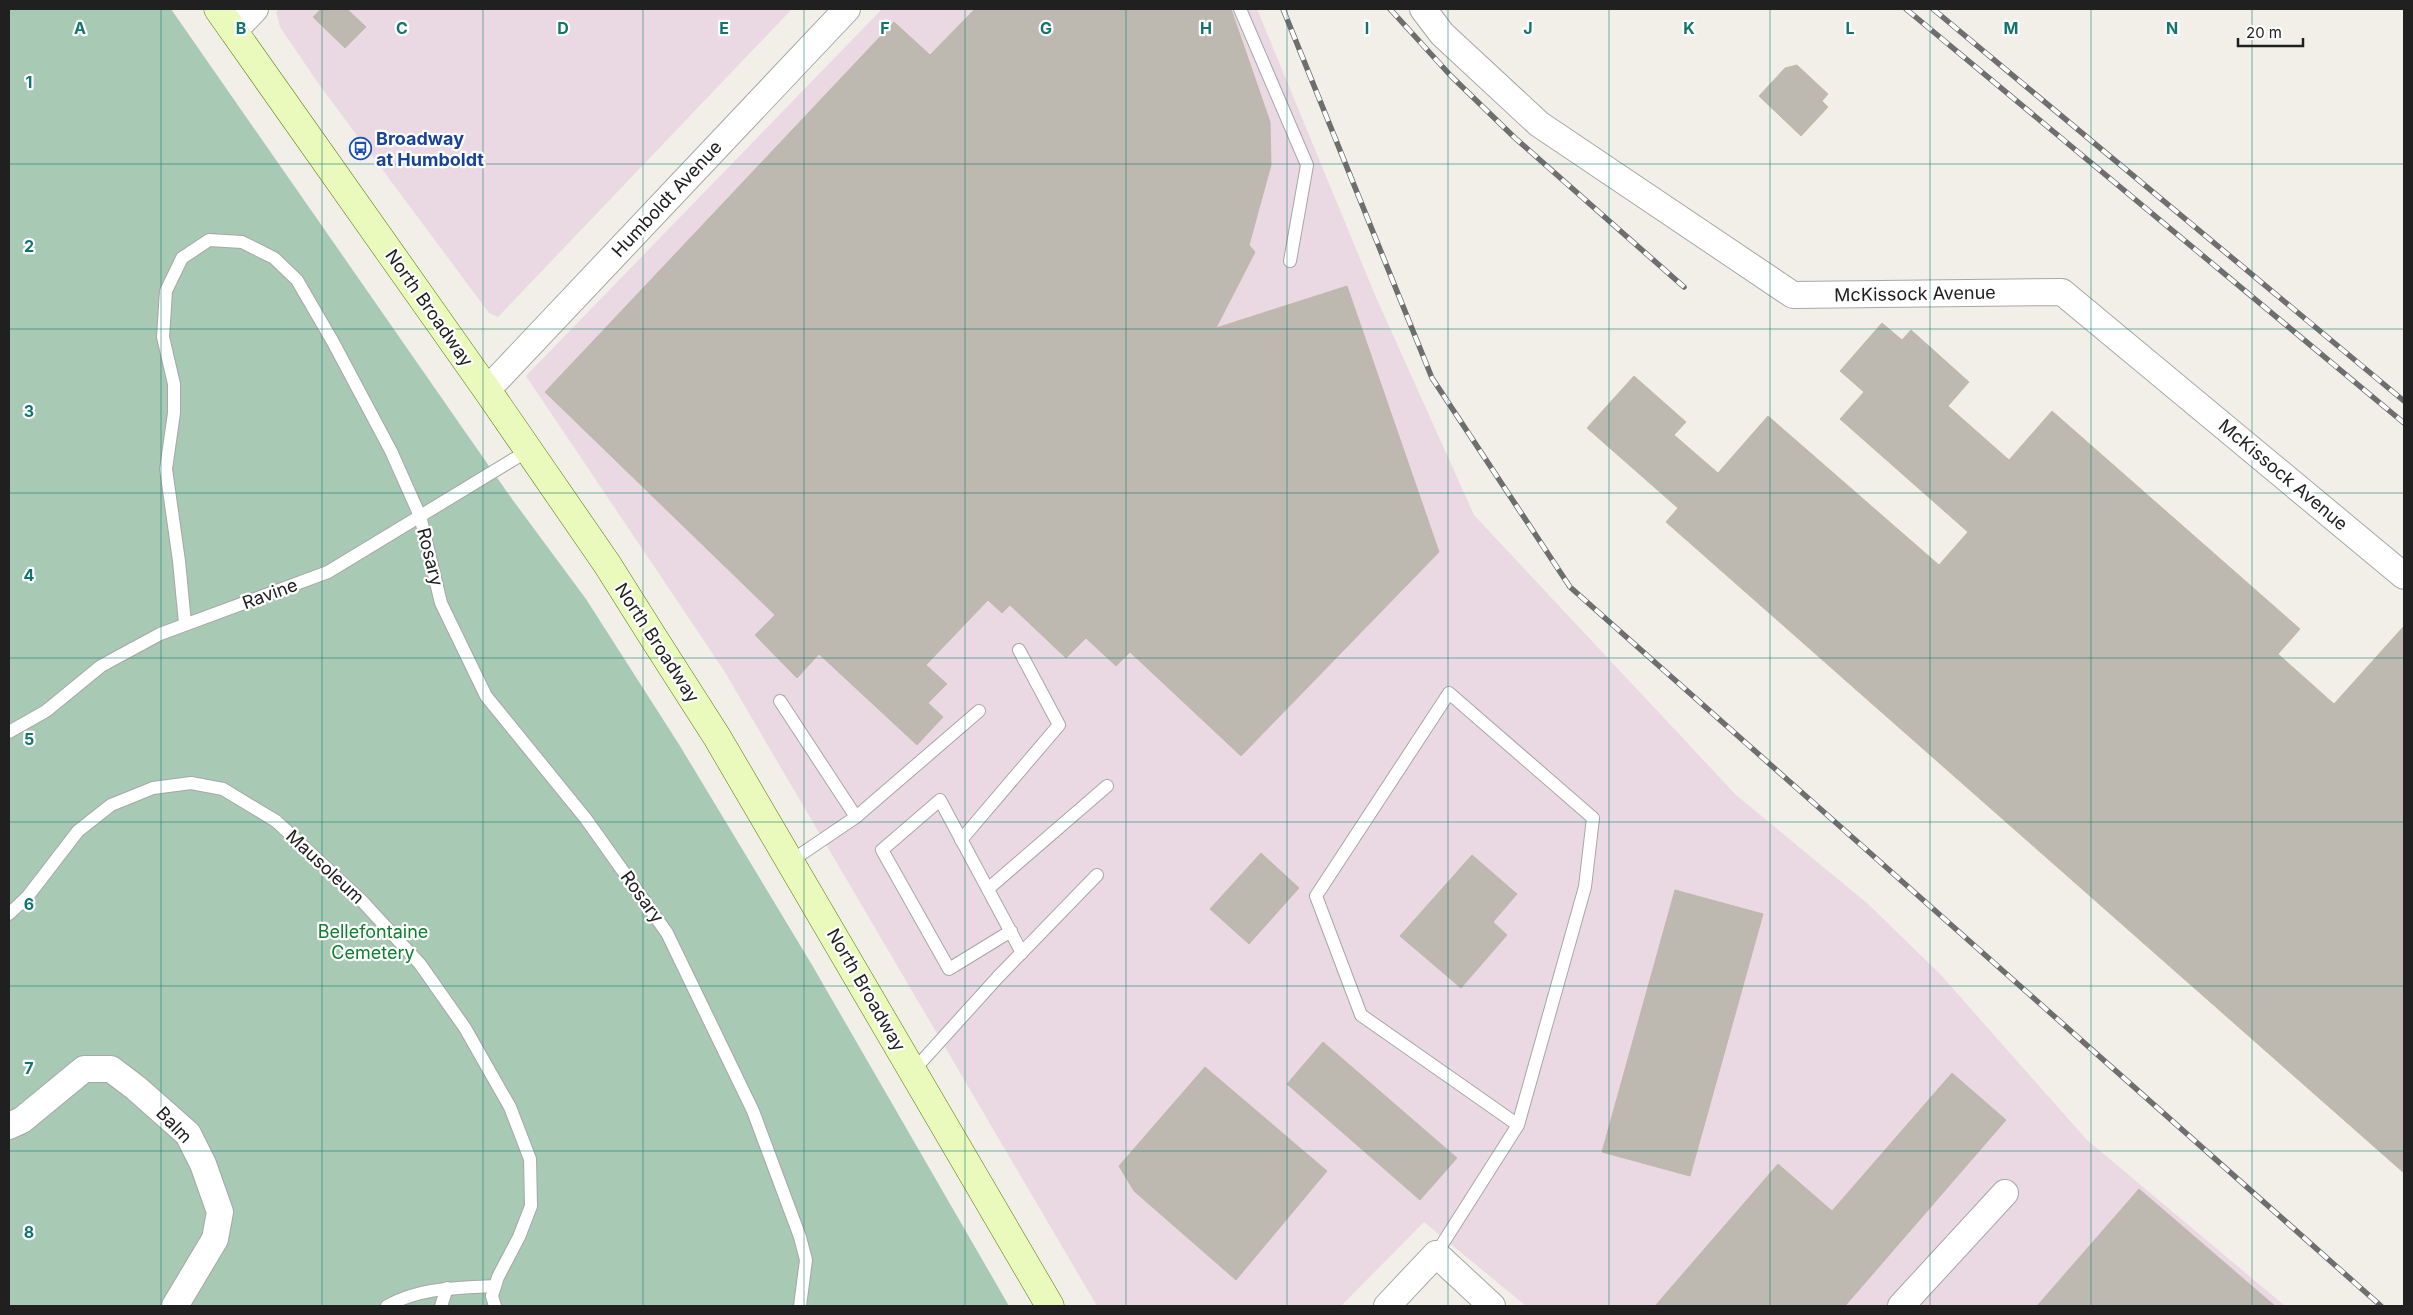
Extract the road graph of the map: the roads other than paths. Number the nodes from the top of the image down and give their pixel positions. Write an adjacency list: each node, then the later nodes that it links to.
1 (218, 9): 6 (main road, North Broadway)
2 (255, 9): 6 (street)
3 (847, 9): 8 (street, Humboldt Avenue)
4 (1240, 9): 7 (lane)
5 (1423, 9): 11 (street, McKissock Avenue)
6 (234, 31): 8 (main road, North Broadway)
7 (1290, 261)
8 (488, 390): 9 (main road, North Broadway)
9 (529, 450): 10 (lane, Ravine); 20 (main road, North Broadway)
10 (420, 516): 12 (lane, Ravine); 12 (lane, Rosary); 37 (lane, Rosary)
11 (2404, 576)
12 (184, 623): 16 (lane, Ravine)
13 (1018, 650): 19 (lane)
14 (780, 700): 18 (lane)
15 (979, 711): 18 (lane)
16 (9, 732)
17 (1106, 786): 22 (lane)
18 (856, 817): 20 (lane)
19 (961, 840): 22 (lane); 24 (lane)
20 (791, 862): 26 (main road, North Broadway)
21 (1097, 876): 25 (lane)
22 (989, 888): 24 (lane)
23 (9, 914): 31 (lane, Mausoleum)
24 (1011, 931): 25 (lane)
25 (1022, 953): 26 (lane)
26 (913, 1071): 38 (main road, North Broadway)
27 (1518, 1125): 27 (lane); 30 (lane)
28 (9, 1126): 33 (street, Balm)
29 (2004, 1193): 41 (street)
30 (1436, 1254): 39 (street); 40 (street)
31 (495, 1286): 32 (lane); 36 (lane, Mausoleum)
32 (447, 1288): 34 (lane); 35 (lane)
33 (175, 1306)
34 (387, 1306)
35 (442, 1306)
36 (495, 1306)
37 (800, 1306)
38 (1050, 1306)
39 (1386, 1306)
40 (1492, 1306)
41 (1901, 1306)

